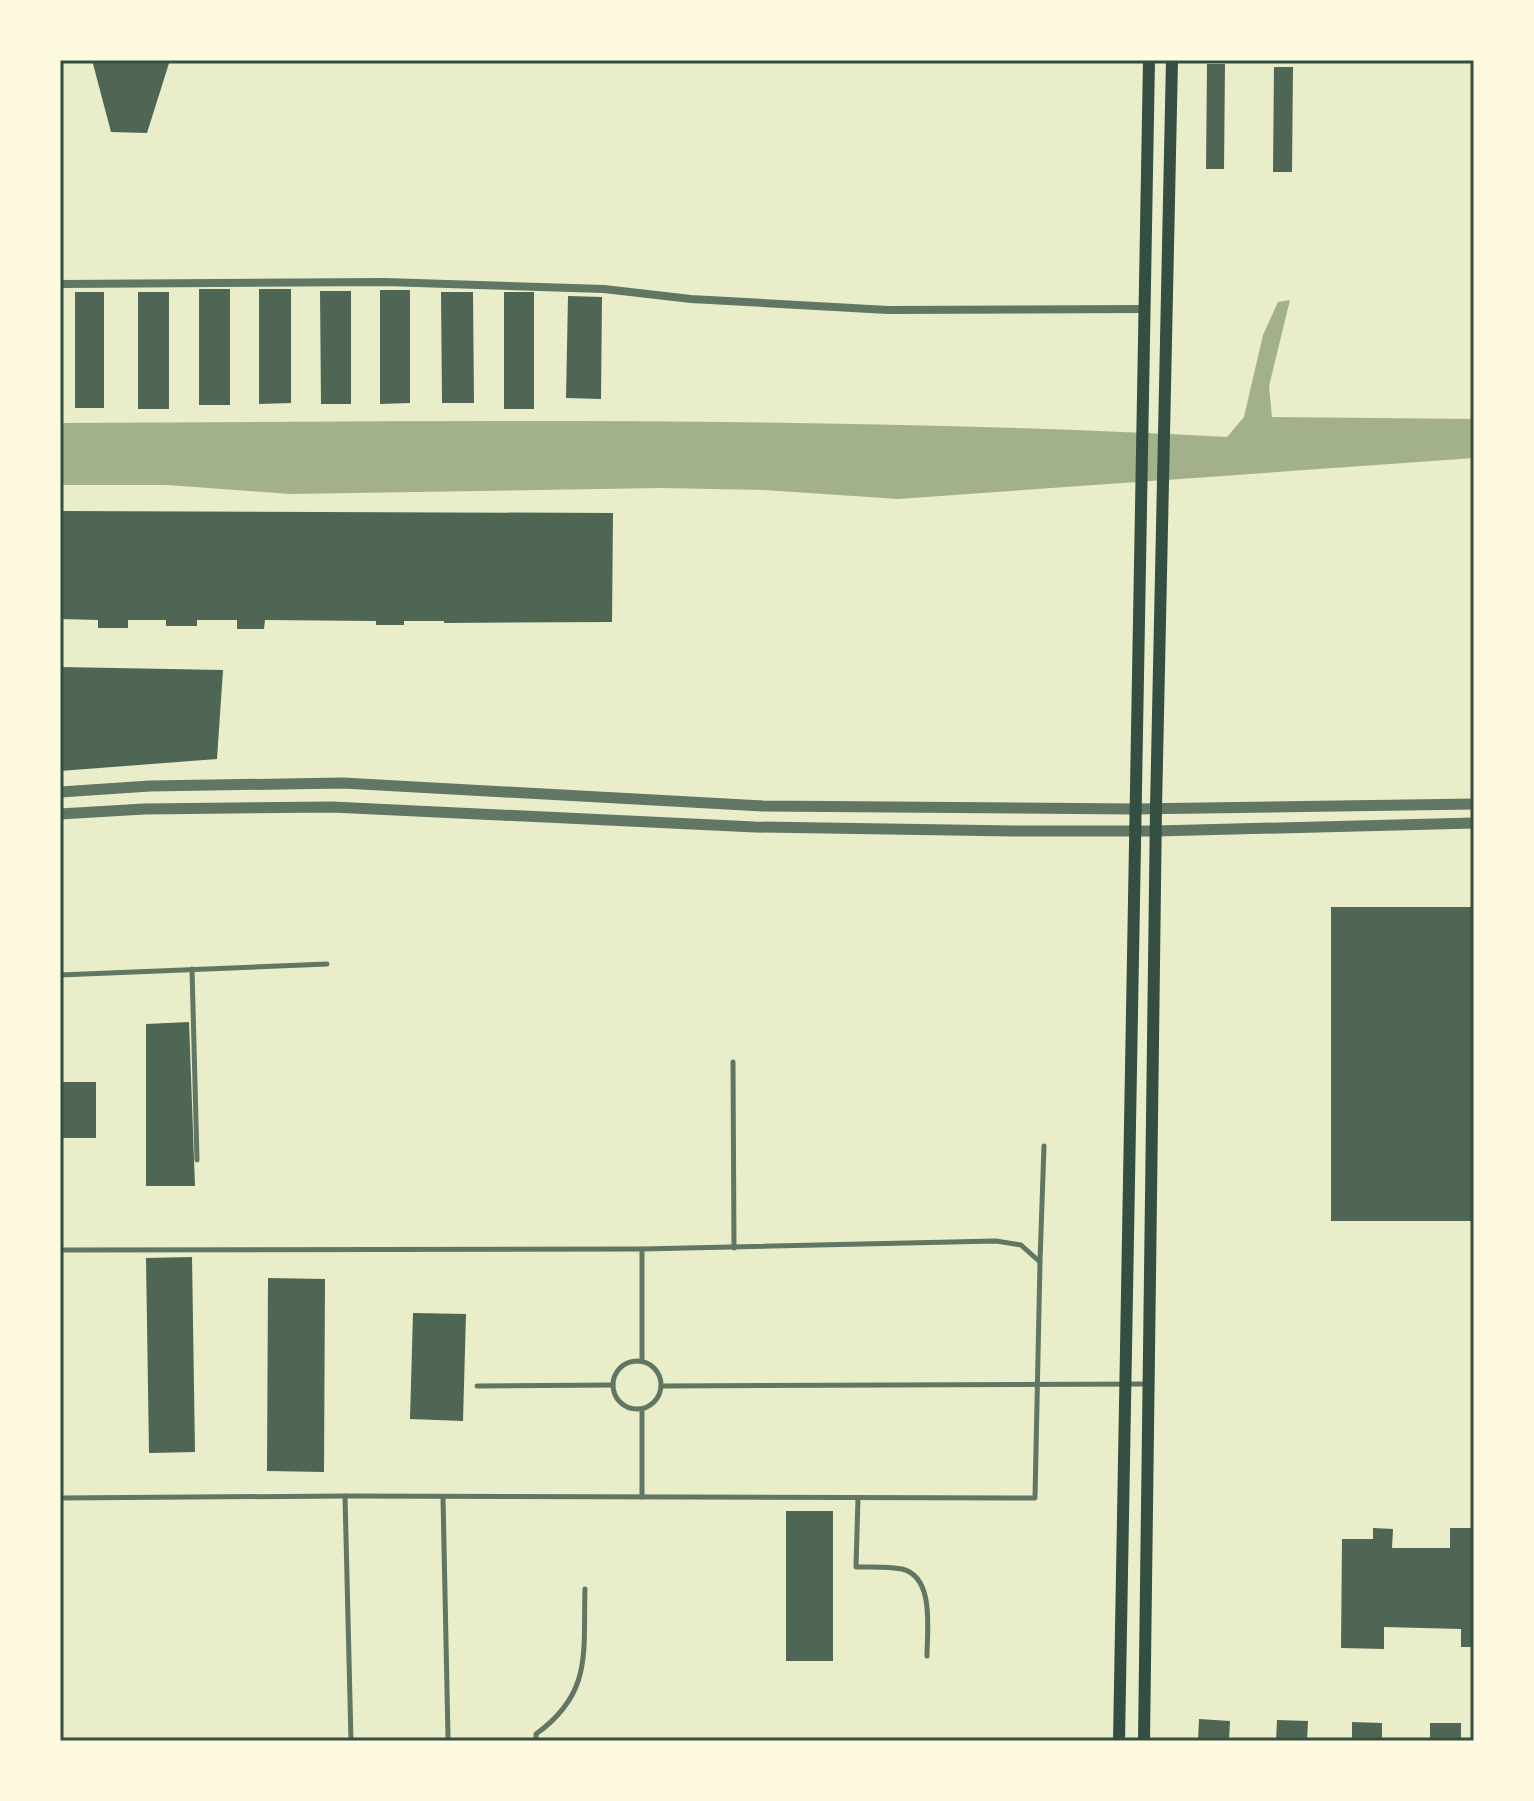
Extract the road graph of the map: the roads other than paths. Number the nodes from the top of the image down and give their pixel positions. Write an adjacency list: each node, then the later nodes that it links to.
1 (1149, 60): 4 (main road)
2 (1172, 60): 7 (main road)
3 (60, 284): 4 (street)
4 (1144, 309): 8 (main road)
5 (60, 792): 8 (street)
6 (1474, 804): 7 (street)
7 (1156, 808): 8 (street); 12 (main road)
8 (1134, 809): 11 (main road)
9 (60, 814): 11 (street)
10 (1474, 823): 12 (street)
11 (1134, 831): 12 (street); 25 (main road)
12 (1156, 831): 26 (main road)
13 (327, 964): 14 (lane)
14 (192, 969): 15 (lane); 18 (lane)
15 (60, 975)
16 (733, 1062): 19 (lane)
17 (1044, 1146): 22 (lane)
18 (197, 1160)
19 (734, 1248): 20 (lane); 22 (lane)
20 (642, 1249): 21 (lane); 23 (lane)
21 (60, 1250)
22 (1040, 1262): 24 (lane)
23 (642, 1361): 27 (lane); 29 (lane)
24 (1036, 1384): 25 (lane); 29 (lane); 35 (lane)
25 (1127, 1384): 26 (lane); 41 (main road)
26 (1151, 1384): 42 (main road)
27 (613, 1385): 28 (lane); 30 (lane)
28 (477, 1386)
29 (661, 1386): 30 (lane)
30 (642, 1409): 33 (lane)
31 (345, 1496): 32 (lane); 34 (lane); 39 (lane)
32 (443, 1497): 33 (lane); 38 (lane)
33 (642, 1497): 35 (lane)
34 (60, 1498)
35 (858, 1498): 37 (lane)
36 (585, 1589): 40 (lane)
37 (927, 1656)
38 (448, 1737)
39 (351, 1741)
40 (536, 1741)
41 (1119, 1741)
42 (1144, 1741)

